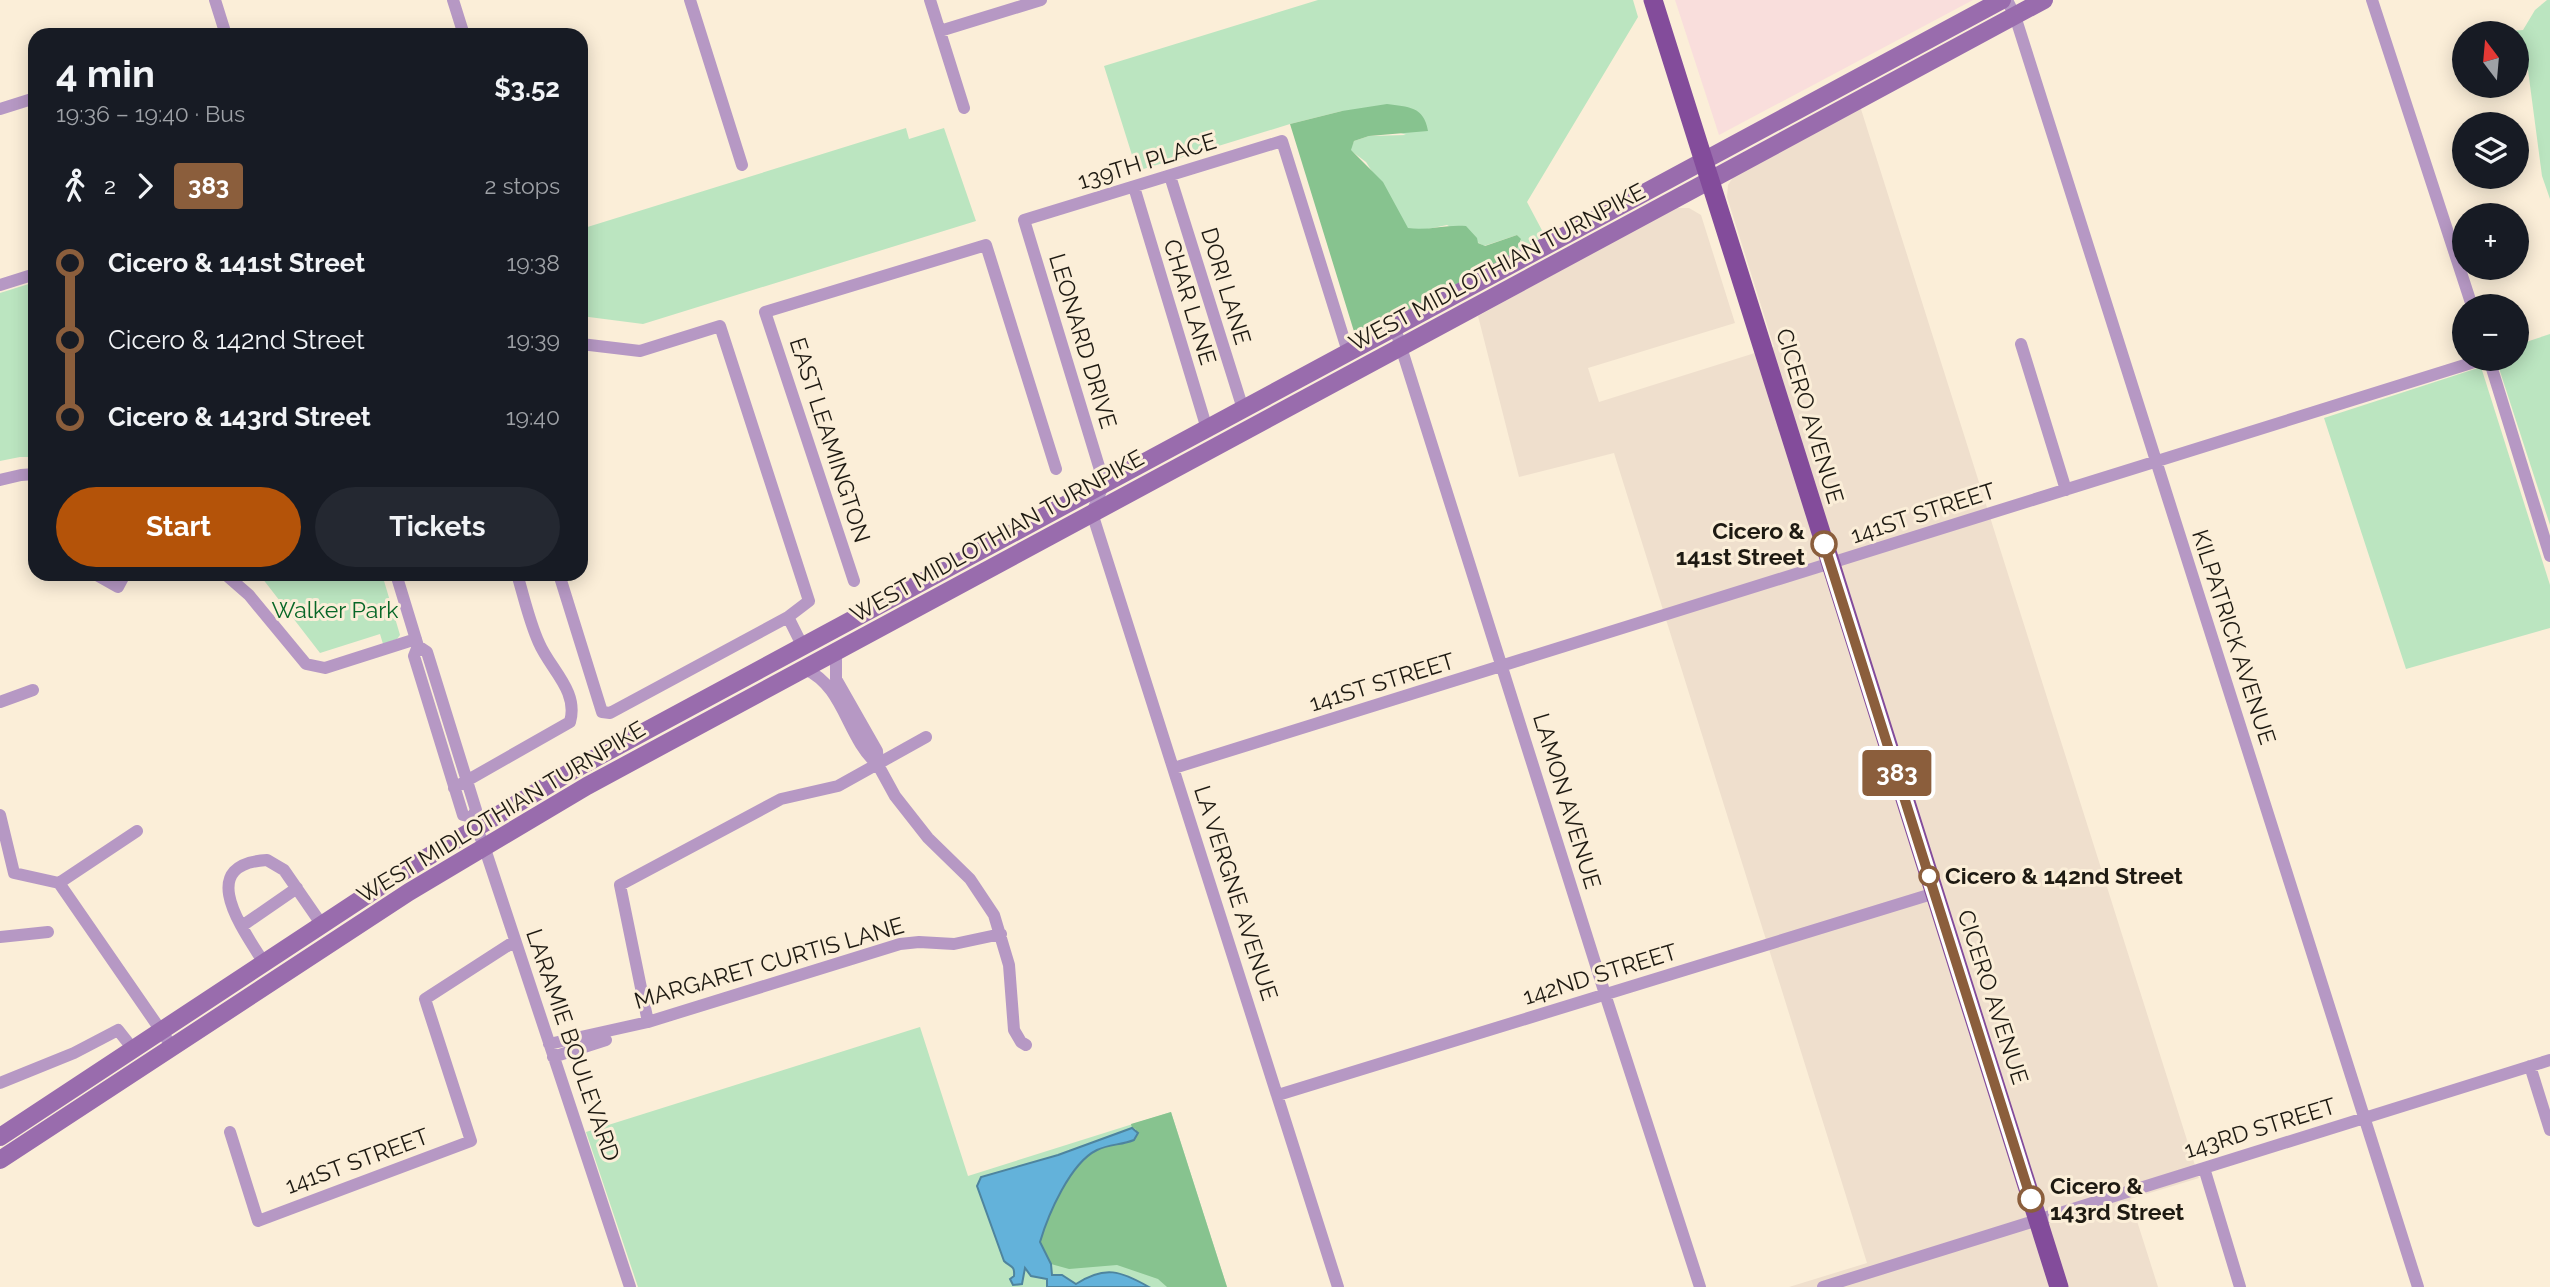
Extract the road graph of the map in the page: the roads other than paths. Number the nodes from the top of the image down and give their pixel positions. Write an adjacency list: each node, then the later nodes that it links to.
1 (215, 0): 10 (street)
2 (453, 0): 11 (street)
3 (690, 0): 17 (street)
4 (930, 0): 12 (street)
5 (1041, 0): 12 (street)
6 (1653, 0): 16 (main road, CICERO AVENUE)
7 (2044, 0): 9 (main road, WEST MIDLOTHIAN TURNPIKE)
8 (2372, 0): 24 (street)
9 (2008, 5): 16 (main road, WEST MIDLOTHIAN TURNPIKE); 19 (main road, WEST MIDLOTHIAN TURNPIKE); 34 (street, KILPATRICK AVENUE)
10 (224, 28)
11 (462, 28)
12 (940, 31): 14 (street)
13 (28, 100): 15 (street)
14 (964, 108)
15 (0, 109)
16 (1704, 160): 19 (main road, CICERO AVENUE); 25 (main road, WEST MIDLOTHIAN TURNPIKE)
17 (742, 165)
18 (1170, 176): 20 (street, 139TH PLACE); 29 (street, 139TH PLACE); 32 (street, DORI LANE)
19 (1710, 180): 28 (main road, WEST MIDLOTHIAN TURNPIKE); 42 (main road, CICERO AVENUE)
20 (1134, 187): 21 (street, 139TH PLACE); 33 (street, CHAR LANE)
21 (1024, 220): 38 (street, LEONARD DRIVE)
22 (28, 276): 23 (street)
23 (0, 285)
24 (2468, 294)
25 (1395, 328): 28 (street, LAMON AVENUE); 29 (main road, WEST MIDLOTHIAN TURNPIKE)
26 (2021, 344): 39 (street)
27 (588, 345): 50 (street)
28 (1402, 347): 40 (main road, WEST MIDLOTHIAN TURNPIKE); 54 (street, LAMON AVENUE)
29 (1348, 352): 32 (main road, WEST MIDLOTHIAN TURNPIKE)
30 (2452, 370): 34 (street, 141ST STREET)
31 (2491, 371): 41 (street)
32 (1243, 409): 33 (main road, WEST MIDLOTHIAN TURNPIKE)
33 (1207, 429): 38 (main road, WEST MIDLOTHIAN TURNPIKE)
34 (2156, 461): 39 (street, 141ST STREET); 87 (street, KILPATRICK AVENUE)
35 (1056, 469): 43 (street, EAST LEAMINGTON)
36 (28, 474): 37 (street)
37 (0, 481)
38 (1104, 483): 40 (street); 52 (main road, WEST MIDLOTHIAN TURNPIKE)
39 (2066, 490): 42 (street, 141ST STREET)
40 (1092, 513): 53 (main road, WEST MIDLOTHIAN TURNPIKE); 59 (street, LA VERGNE AVENUE)
41 (2550, 556)
42 (1830, 564): 54 (street, 141ST STREET); 68 (main road, CICERO AVENUE)
43 (854, 580)
44 (107, 581): 45 (street)
45 (121, 581)
46 (233, 581): 51 (street)
47 (398, 581): 51 (street, LARAMIE BOULEVARD)
48 (519, 581): 60 (street)
49 (561, 581): 50 (street)
50 (788, 617): 52 (street)
51 (417, 643): 60 (street, LARAMIE BOULEVARD); 61 (street, LARAMIE BOULEVARD)
52 (803, 647): 53 (main road); 63 (main road, WEST MIDLOTHIAN TURNPIKE)
53 (820, 661): 58 (street); 58 (street); 65 (main road, WEST MIDLOTHIAN TURNPIKE)
54 (1503, 667): 59 (street, 141ST STREET); 76 (street, LAMON AVENUE)
55 (33, 691): 56 (street)
56 (0, 702)
57 (926, 737): 58 (street)
58 (878, 765): 72 (street); 77 (street)
59 (1174, 768): 86 (street, LA VERGNE AVENUE)
60 (466, 782): 61 (street); 63 (street, LARAMIE BOULEVARD)
61 (454, 788): 63 (street, LARAMIE BOULEVARD)
62 (0, 815): 66 (street)
63 (474, 822): 65 (street, LARAMIE BOULEVARD); 69 (main road, WEST MIDLOTHIAN TURNPIKE)
64 (137, 831): 66 (street)
65 (484, 846): 74 (street, LARAMIE BOULEVARD); 80 (main road, WEST MIDLOTHIAN TURNPIKE)
66 (59, 883): 78 (street)
67 (297, 888): 69 (street); 70 (street); 70 (street)
68 (1935, 893): 76 (street, 142ND STREET); 93 (main road, CICERO AVENUE)
69 (322, 925): 75 (main road, WEST MIDLOTHIAN TURNPIKE)
70 (242, 926): 75 (street)
71 (48, 932): 73 (street)
72 (1001, 934): 77 (street, MARGARET CURTIS LANE); 79 (street)
73 (0, 937)
74 (515, 941): 82 (street, LARAMIE BOULEVARD); 89 (street, 141ST STREET)
75 (264, 963): 78 (main road, WEST MIDLOTHIAN TURNPIKE)
76 (1605, 994): 86 (street, 142ND STREET); 96 (street, LAMON AVENUE)
77 (648, 1022): 82 (street, MARGARET CURTIS LANE)
78 (161, 1031): 80 (street); 81 (main road, WEST MIDLOTHIAN TURNPIKE)
79 (1026, 1045)
80 (173, 1048): 91 (main road, WEST MIDLOTHIAN TURNPIKE)
81 (133, 1049): 85 (street); 90 (main road, WEST MIDLOTHIAN TURNPIKE)
82 (551, 1051): 94 (street, LARAMIE BOULEVARD)
83 (2550, 1059): 84 (street, 143RD STREET)
84 (2530, 1066): 87 (street, 143RD STREET); 88 (street)
85 (0, 1083)
86 (1278, 1095): 95 (street, LA VERGNE AVENUE)
87 (2364, 1118): 92 (street, 143RD STREET); 100 (street, KILPATRICK AVENUE)
88 (2550, 1130)
89 (230, 1132)
90 (0, 1137)
91 (0, 1160)
92 (2204, 1168): 93 (street, 143RD STREET); 99 (street)
93 (2038, 1220): 97 (street, 143RD STREET); 98 (main road, CICERO AVENUE)
94 (631, 1287)
95 (1338, 1287)
96 (1700, 1287)
97 (1823, 1287)
98 (2059, 1287)
99 (2240, 1287)
100 (2418, 1287)

